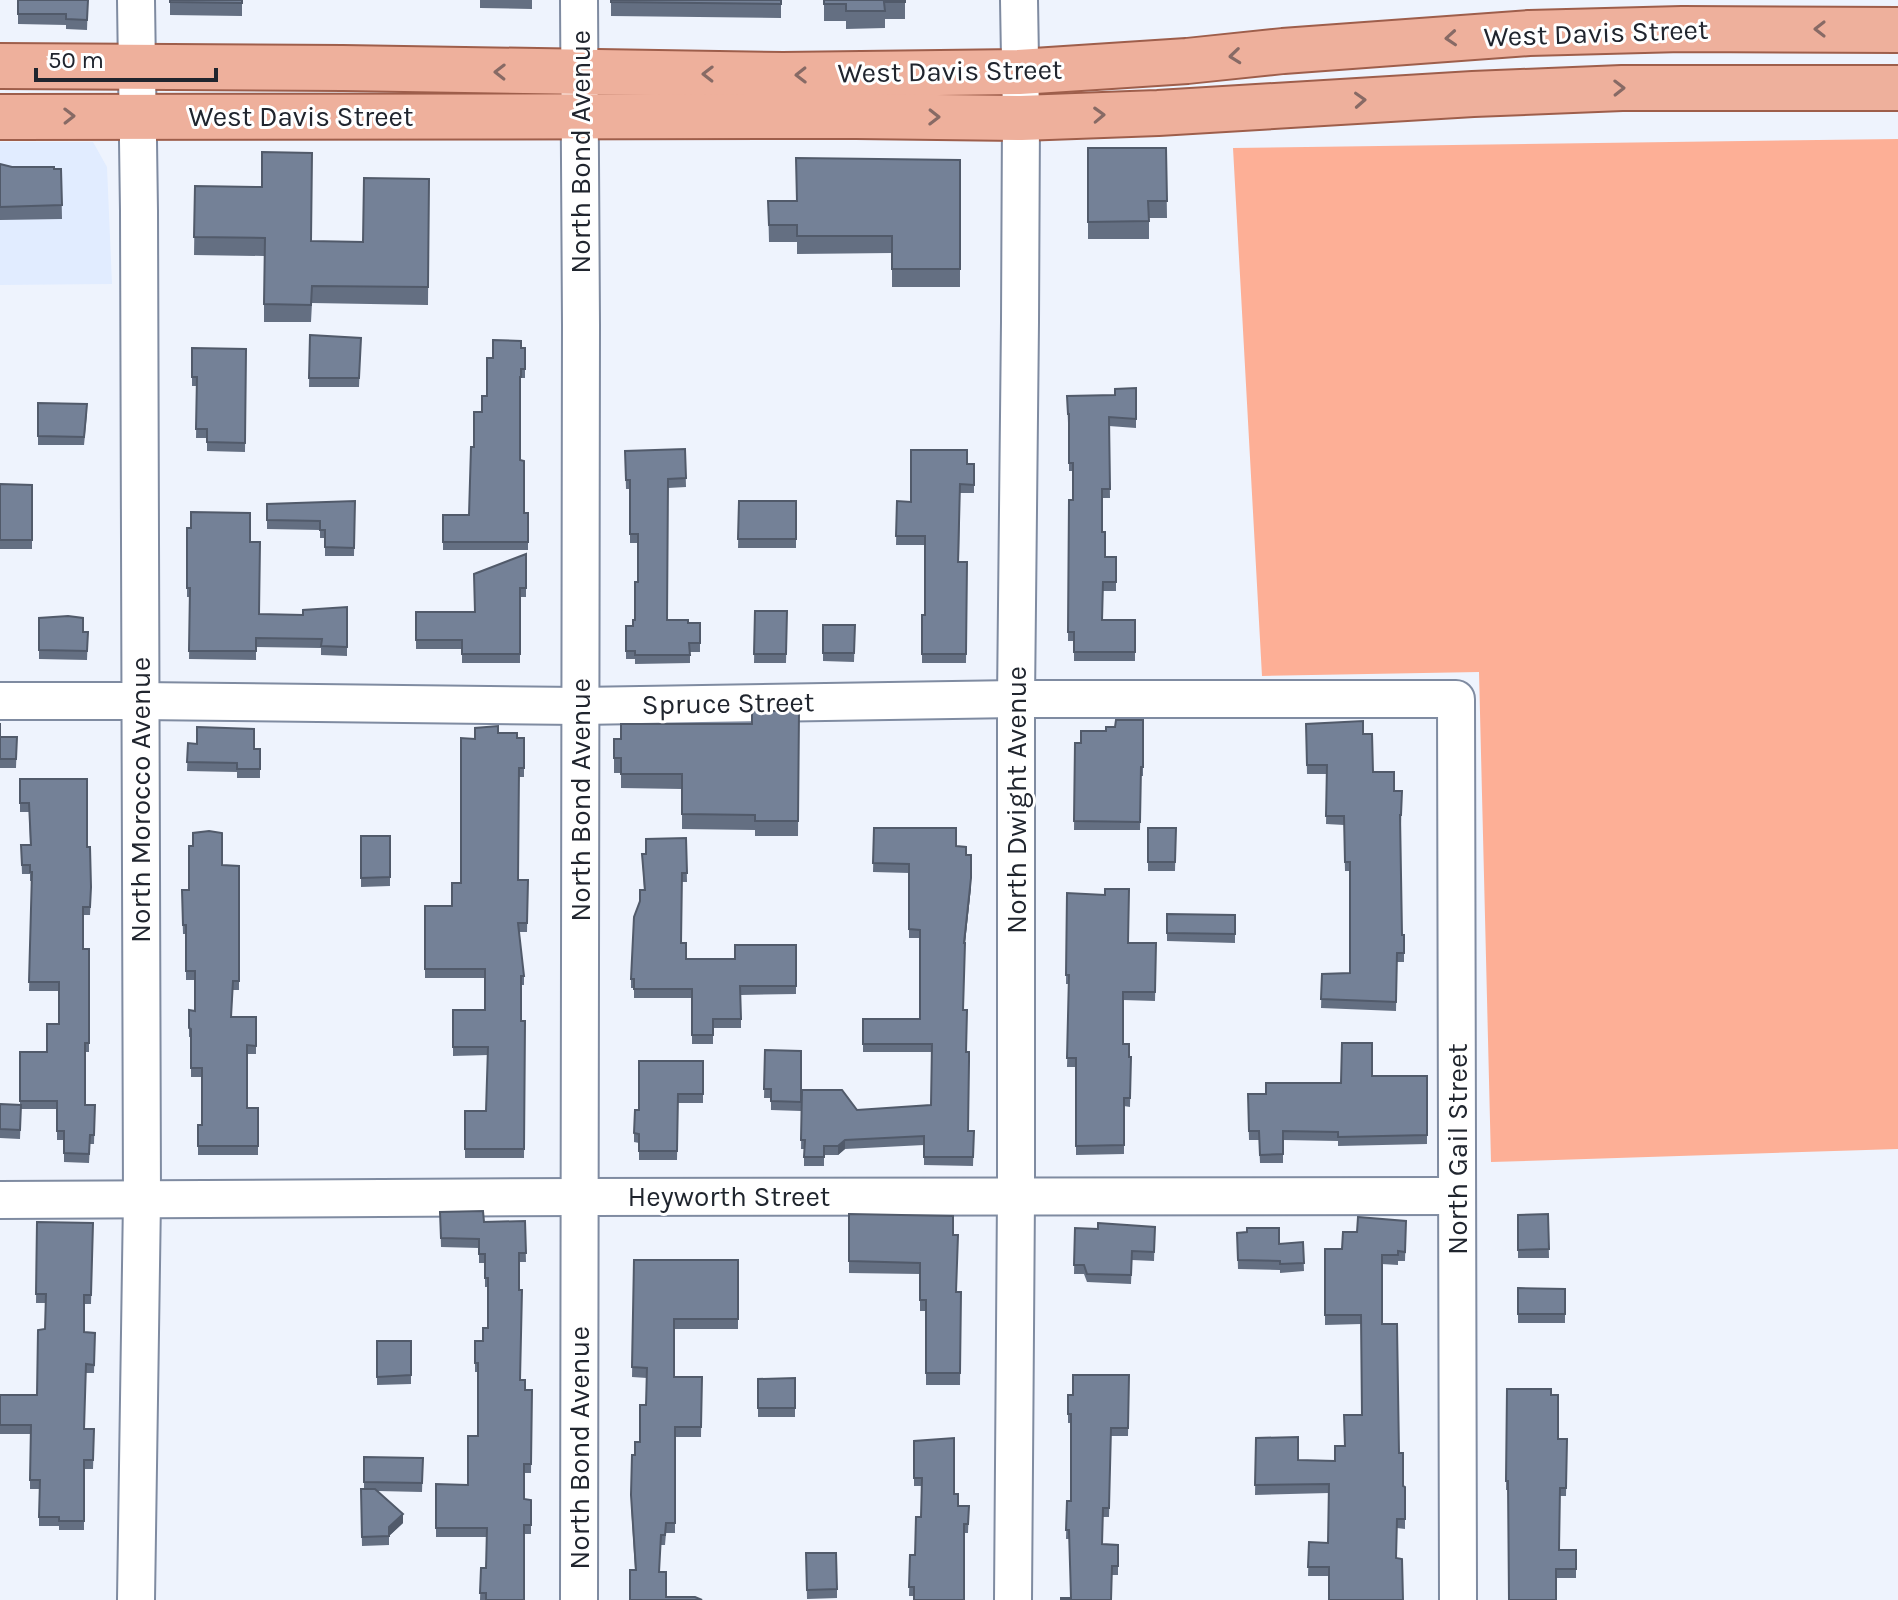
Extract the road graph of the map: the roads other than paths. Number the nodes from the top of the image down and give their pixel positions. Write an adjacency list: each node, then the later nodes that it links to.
1 (136, 0): 6 (street, North Morocco Avenue)
2 (579, 0): 8 (street, North Bond Avenue)
3 (1019, 0): 7 (street, North Dwight Avenue)
4 (1898, 30): 7 (main road, West Davis Street, one-way to 7)
5 (0, 66): 6 (main road, West Davis Street)
6 (137, 67): 8 (main road, West Davis Street, one-way to 6); 10 (street, North Morocco Avenue)
7 (1019, 72): 8 (main road, West Davis Street, one-way to 8); 13 (street, North Dwight Avenue)
8 (578, 73): 12 (street, North Bond Avenue)
9 (1898, 88): 13 (main road, West Davis Street, one-way to 9)
10 (137, 116): 11 (main road, West Davis Street, one-way to 10); 12 (main road, West Davis Street); 17 (street, North Morocco Avenue)
11 (0, 117)
12 (579, 118): 13 (main road, West Davis Street, one-way to 13); 18 (street, North Bond Avenue)
13 (1021, 118): 14 (street, North Dwight Avenue)
14 (1016, 699): 15 (street, Spruce Street); 18 (street, Spruce Street); 19 (street, North Dwight Avenue)
15 (1456, 699): 20 (street, North Gail Street)
16 (0, 701): 17 (street, Spruce Street)
17 (139, 701): 18 (street, Spruce Street); 22 (street, North Morocco Avenue)
18 (579, 706): 21 (street, North Bond Avenue)
19 (1016, 1196): 20 (street, Heyworth Street); 21 (street, Heyworth Street); 26 (street, North Dwight Avenue)
20 (1457, 1196): 27 (street, North Gail Street)
21 (580, 1197): 22 (street, Heyworth Street); 25 (street, North Bond Avenue)
22 (142, 1199): 23 (street, Heyworth Street); 24 (street, North Morocco Avenue)
23 (0, 1200)
24 (136, 1600)
25 (579, 1600)
26 (1013, 1600)
27 (1458, 1600)

